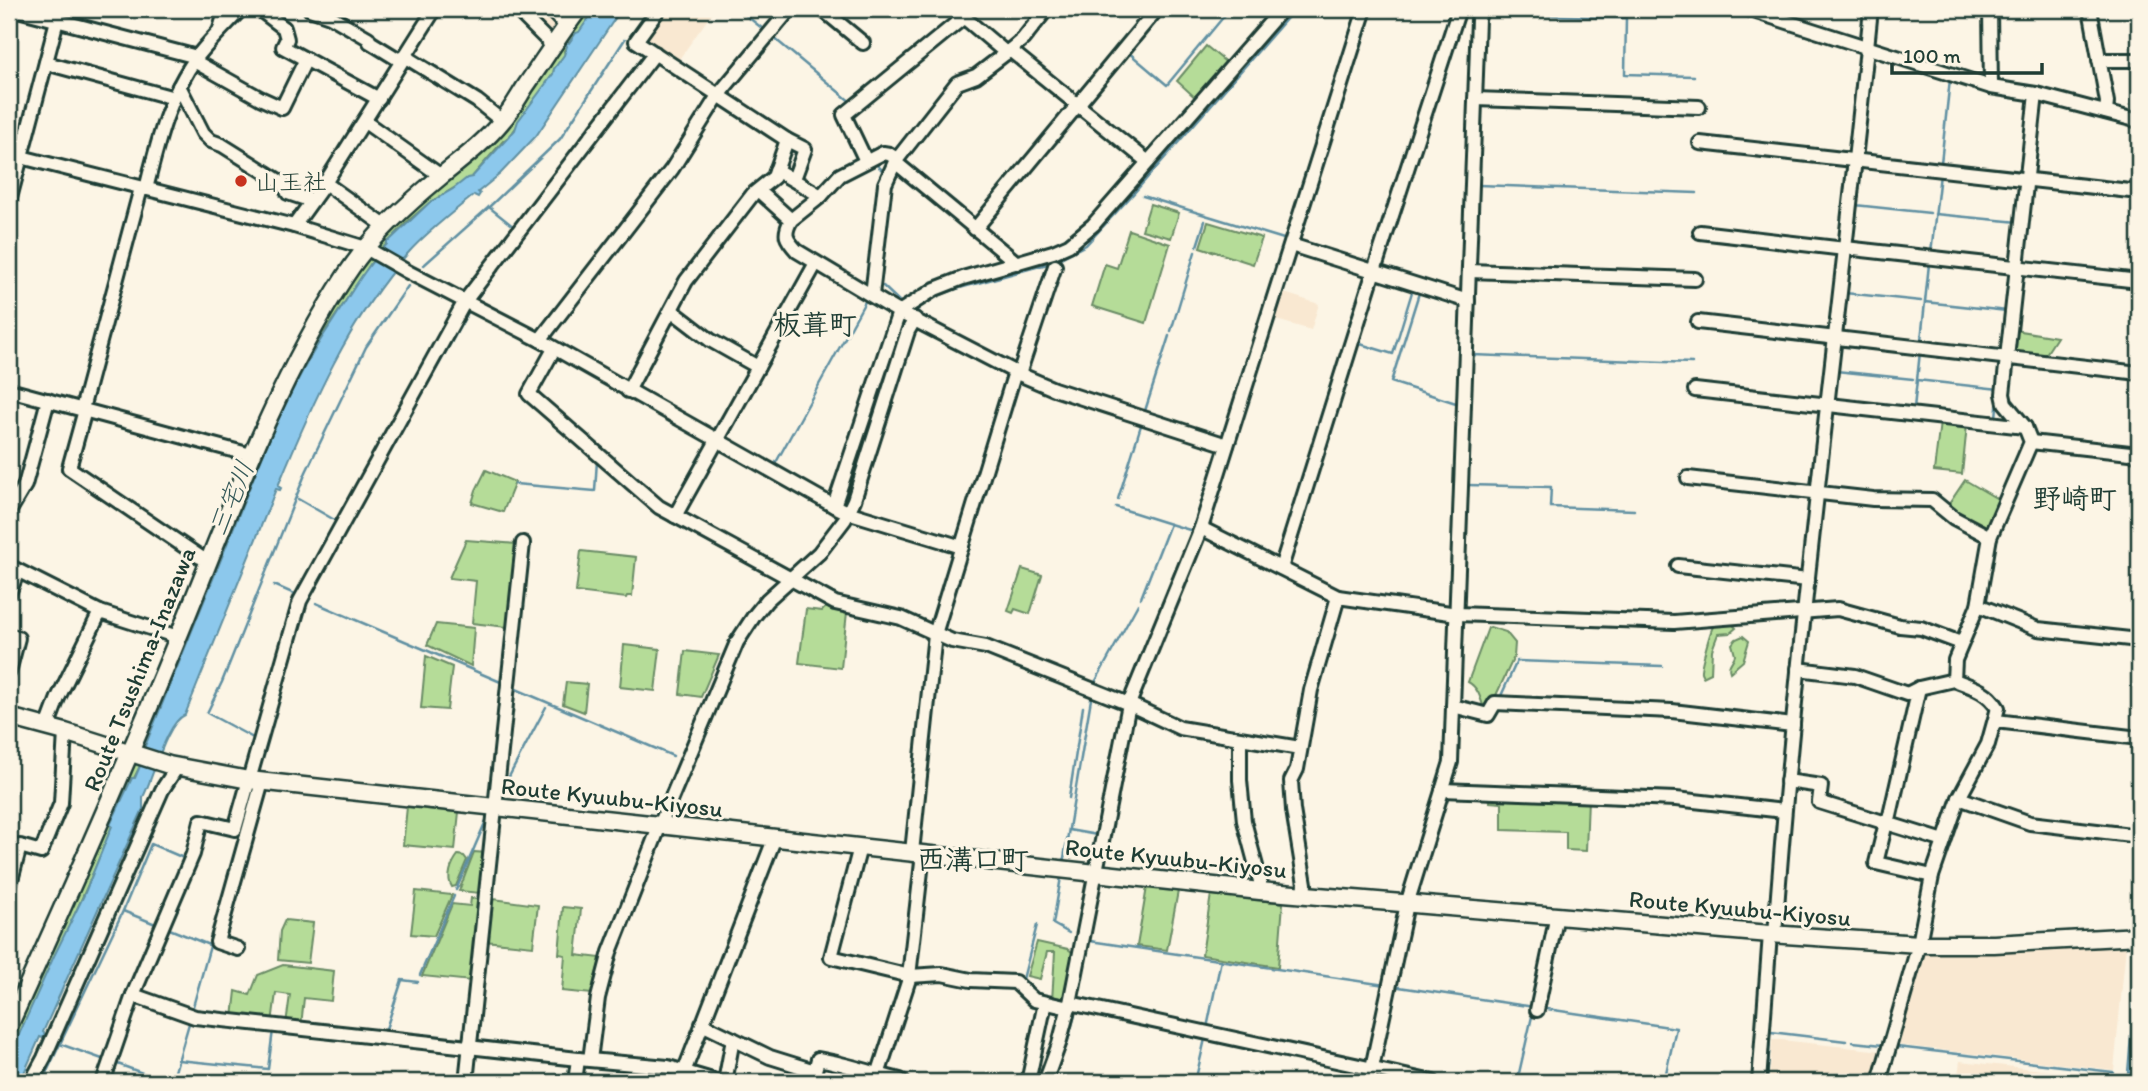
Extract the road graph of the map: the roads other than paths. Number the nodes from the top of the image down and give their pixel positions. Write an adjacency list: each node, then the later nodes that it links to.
1 (14, 9): 23 (street)
2 (226, 9): 27 (street)
3 (241, 9): 27 (street)
4 (259, 9): 34 (street)
5 (310, 9): 35 (street)
6 (425, 9): 35 (street)
7 (516, 9): 29 (street)
8 (550, 9): 26 (street)
9 (579, 9): 26 (main road, Route Tsushima-Inazawa)
10 (659, 9): 32 (street)
11 (790, 9): 41 (street)
12 (821, 9): 28 (street)
13 (1047, 9): 31 (street)
14 (1157, 9): 45 (street)
15 (1282, 9): 57 (street)
16 (1365, 9): 74 (street)
17 (1747, 9): 25 (street)
18 (1871, 9): 30 (street)
19 (1990, 9): 39 (street)
20 (2090, 9): 36 (street)
21 (1454, 10): 24 (street); 81 (street)
22 (959, 13): 31 (street); 56 (street)
23 (59, 14): 33 (street); 38 (street)
24 (1480, 14): 44 (street)
25 (1787, 15): 30 (street)
26 (566, 26): 29 (main road, Route Tsushima-Inazawa)
27 (219, 32): 33 (street)
28 (863, 43)
29 (553, 46): 48 (main road, Route Tsushima-Inazawa)
30 (1867, 48): 39 (street); 55 (street)
31 (1008, 51): 45 (street); 54 (street)
32 (654, 53): 41 (street); 87 (street)
33 (196, 59): 34 (street); 40 (street)
34 (306, 59): 43 (street)
35 (403, 59): 43 (street); 48 (street)
36 (2099, 60): 37 (street); 47 (street)
37 (2139, 60)
38 (46, 63): 40 (street); 53 (street)
39 (1991, 87): 42 (street)
40 (177, 92): 63 (street); 67 (street)
41 (719, 94): 51 (street); 92 (street)
42 (2036, 94): 47 (street); 61 (street)
43 (379, 99): 50 (street)
44 (1475, 99): 46 (street); 82 (street)
45 (1078, 105): 57 (street); 72 (street)
46 (1699, 107)
47 (2106, 112): 49 (street)
48 (502, 121): 59 (main road, Route Tsushima-Inazawa)
49 (2139, 121)
50 (365, 122): 59 (street); 62 (street)
51 (787, 140): 58 (street); 60 (street)
52 (1700, 143): 55 (street)
53 (21, 157): 63 (street); 68 (street)
54 (896, 160): 56 (street); 72 (street); 85 (street)
55 (1855, 160): 61 (street); 75 (street)
56 (866, 161): 66 (street)
57 (1148, 162): 78 (street)
58 (776, 170): 60 (street); 64 (street)
59 (441, 176): 71 (main road, Route Tsushima-Inazawa)
60 (794, 179): 66 (street)
61 (2026, 179): 65 (street); 80 (street)
62 (325, 183): 67 (street); 71 (street)
63 (143, 188): 70 (street); 103 (street)
64 (759, 191): 69 (street); 88 (street)
65 (2139, 192)
66 (821, 196): 69 (street)
67 (312, 201): 70 (street)
68 (9, 202)
69 (791, 220): 77 (street)
70 (294, 226): 76 (street)
71 (385, 226): 76 (main road, Route Tsushima-Inazawa)
72 (975, 229): 78 (street)
73 (1700, 232): 75 (street)
74 (1291, 245): 81 (street); 107 (street)
75 (1845, 248): 80 (street); 91 (street)
76 (368, 250): 87 (street); 109 (main road, Route Tsushima-Inazawa)
77 (816, 263): 85 (street); 95 (street)
78 (1017, 263): 89 (street)
79 (1055, 266): 96 (street)
80 (2017, 266): 84 (street); 94 (street)
81 (1374, 271): 86 (street); 122 (street)
82 (1469, 271): 83 (street); 86 (street)
83 (1696, 279)
84 (2139, 281)
85 (872, 295): 89 (street)
86 (1468, 301): 130 (street)
87 (469, 303): 92 (street); 152 (street)
88 (671, 310): 95 (street); 100 (street)
89 (909, 316): 96 (street); 112 (street)
90 (1698, 322): 91 (street)
91 (1835, 338): 94 (street); 102 (street)
92 (540, 340): 93 (street)
93 (554, 349): 100 (street); 114 (street)
94 (2008, 357): 97 (street); 104 (street)
95 (758, 367): 105 (street)
96 (1017, 373): 107 (street); 118 (street)
97 (2139, 373)
98 (9, 390): 101 (street)
99 (1695, 390): 102 (street)
100 (628, 391): 105 (street)
101 (48, 400): 103 (street); 113 (street)
102 (1827, 405): 104 (street); 111 (street)
103 (83, 410): 109 (street); 119 (street)
104 (2025, 427): 106 (street)
105 (716, 441): 112 (street); 114 (street)
106 (2031, 442): 108 (street); 116 (street)
107 (1227, 444): 115 (street)
108 (2139, 454)
109 (251, 455): 119 (main road, Route Tsushima-Inazawa)
110 (1688, 478): 111 (street)
111 (1817, 493): 116 (street); 124 (street)
112 (841, 509): 118 (street); 123 (street)
113 (9, 512)
114 (675, 516): 123 (street)
115 (1201, 528): 122 (street); 140 (street)
116 (1990, 537): 127 (street)
117 (523, 543): 156 (street)
118 (962, 547): 131 (street)
119 (208, 560): 133 (main road, Route Tsushima-Inazawa)
120 (1678, 566): 124 (street)
121 (13, 568): 125 (street); 129 (street)
122 (1281, 568): 126 (street)
123 (786, 577): 131 (street); 159 (street)
124 (1808, 580): 128 (street)
125 (9, 593)
126 (1338, 597): 130 (street); 149 (street)
127 (1978, 605): 134 (street); 135 (street)
128 (1804, 611): 130 (street); 135 (street); 136 (street)
129 (100, 612): 133 (street); 145 (street)
130 (1457, 614): 141 (street)
131 (935, 634): 140 (street); 164 (street)
132 (9, 635): 137 (street)
133 (178, 638): 150 (main road, Route Tsushima-Inazawa)
134 (2139, 640)
135 (1961, 643): 138 (street)
136 (1798, 669): 139 (street); 144 (street)
137 (9, 672)
138 (1954, 680): 139 (street); 143 (street)
139 (1919, 688): 158 (street)
140 (1129, 704): 148 (street); 165 (street)
141 (1453, 706): 144 (street); 154 (street)
142 (9, 717): 145 (main road, Route Kyuubu-Kiyosu)
143 (1996, 721): 147 (street); 155 (street)
144 (1793, 725): 153 (street)
145 (47, 727): 146 (main road, Route Kyuubu-Kiyosu)
146 (65, 732): 150 (main road, Route Kyuubu-Kiyosu); 167 (street)
147 (2139, 738)
148 (1240, 739): 149 (street); 168 (street)
149 (1300, 748): 169 (street)
150 (130, 752): 151 (main road, Route Kyuubu-Kiyosu); 182 (main road, Route Tsushima-Inazawa)
151 (173, 766): 152 (main road, Route Kyuubu-Kiyosu); 190 (street)
152 (256, 781): 156 (main road, Route Kyuubu-Kiyosu); 175 (street); 177 (street)
153 (1787, 781): 157 (street); 158 (street)
154 (1442, 790): 157 (street); 170 (street)
155 (1959, 798): 160 (street); 162 (street)
156 (495, 807): 159 (main road, Route Kyuubu-Kiyosu); 184 (street)
157 (1784, 811): 172 (street)
158 (1887, 823): 162 (street); 166 (street)
159 (660, 825): 161 (main road, Route Kyuubu-Kiyosu); 185 (street)
160 (2139, 836)
161 (775, 837): 163 (main road, Route Kyuubu-Kiyosu); 181 (street)
162 (1944, 841): 166 (street)
163 (860, 846): 164 (main road, Route Kyuubu-Kiyosu); 176 (street)
164 (918, 853): 165 (main road, Route Kyuubu-Kiyosu); 176 (street)
165 (1096, 872): 168 (main road, Route Kyuubu-Kiyosu); 179 (street)
166 (1932, 876): 174 (street)
167 (9, 888)
168 (1260, 891): 169 (main road, Route Kyuubu-Kiyosu)
169 (1304, 895): 170 (main road, Route Kyuubu-Kiyosu)
170 (1407, 904): 171 (main road, Route Kyuubu-Kiyosu); 188 (street)
171 (1557, 915): 172 (main road, Route Kyuubu-Kiyosu); 180 (street)
172 (1773, 934): 174 (main road, Route Kyuubu-Kiyosu); 200 (street)
173 (2139, 936): 174 (main road, Route Kyuubu-Kiyosu)
174 (1919, 944): 201 (street)
175 (238, 949)
176 (909, 976): 178 (street); 187 (street)
177 (133, 995): 184 (street); 191 (street)
178 (1045, 1003): 179 (street); 197 (street)
179 (1070, 1005): 188 (street); 198 (street)
180 (1537, 1010)
181 (702, 1024): 183 (street); 186 (street)
182 (9, 1026)
183 (733, 1039): 189 (street); 195 (street)
184 (470, 1047): 185 (street); 192 (street)
185 (584, 1059): 186 (street); 193 (street)
186 (684, 1072): 194 (street)
187 (878, 1074): 189 (street); 196 (street)
188 (1370, 1076): 199 (street)
189 (813, 1077)
190 (31, 1082)
191 (103, 1082)
192 (466, 1082)
193 (575, 1082)
194 (719, 1082)
195 (725, 1082)
196 (903, 1082)
197 (1028, 1082)
198 (1045, 1082)
199 (1433, 1082)
200 (1759, 1082)
201 (1880, 1082)

